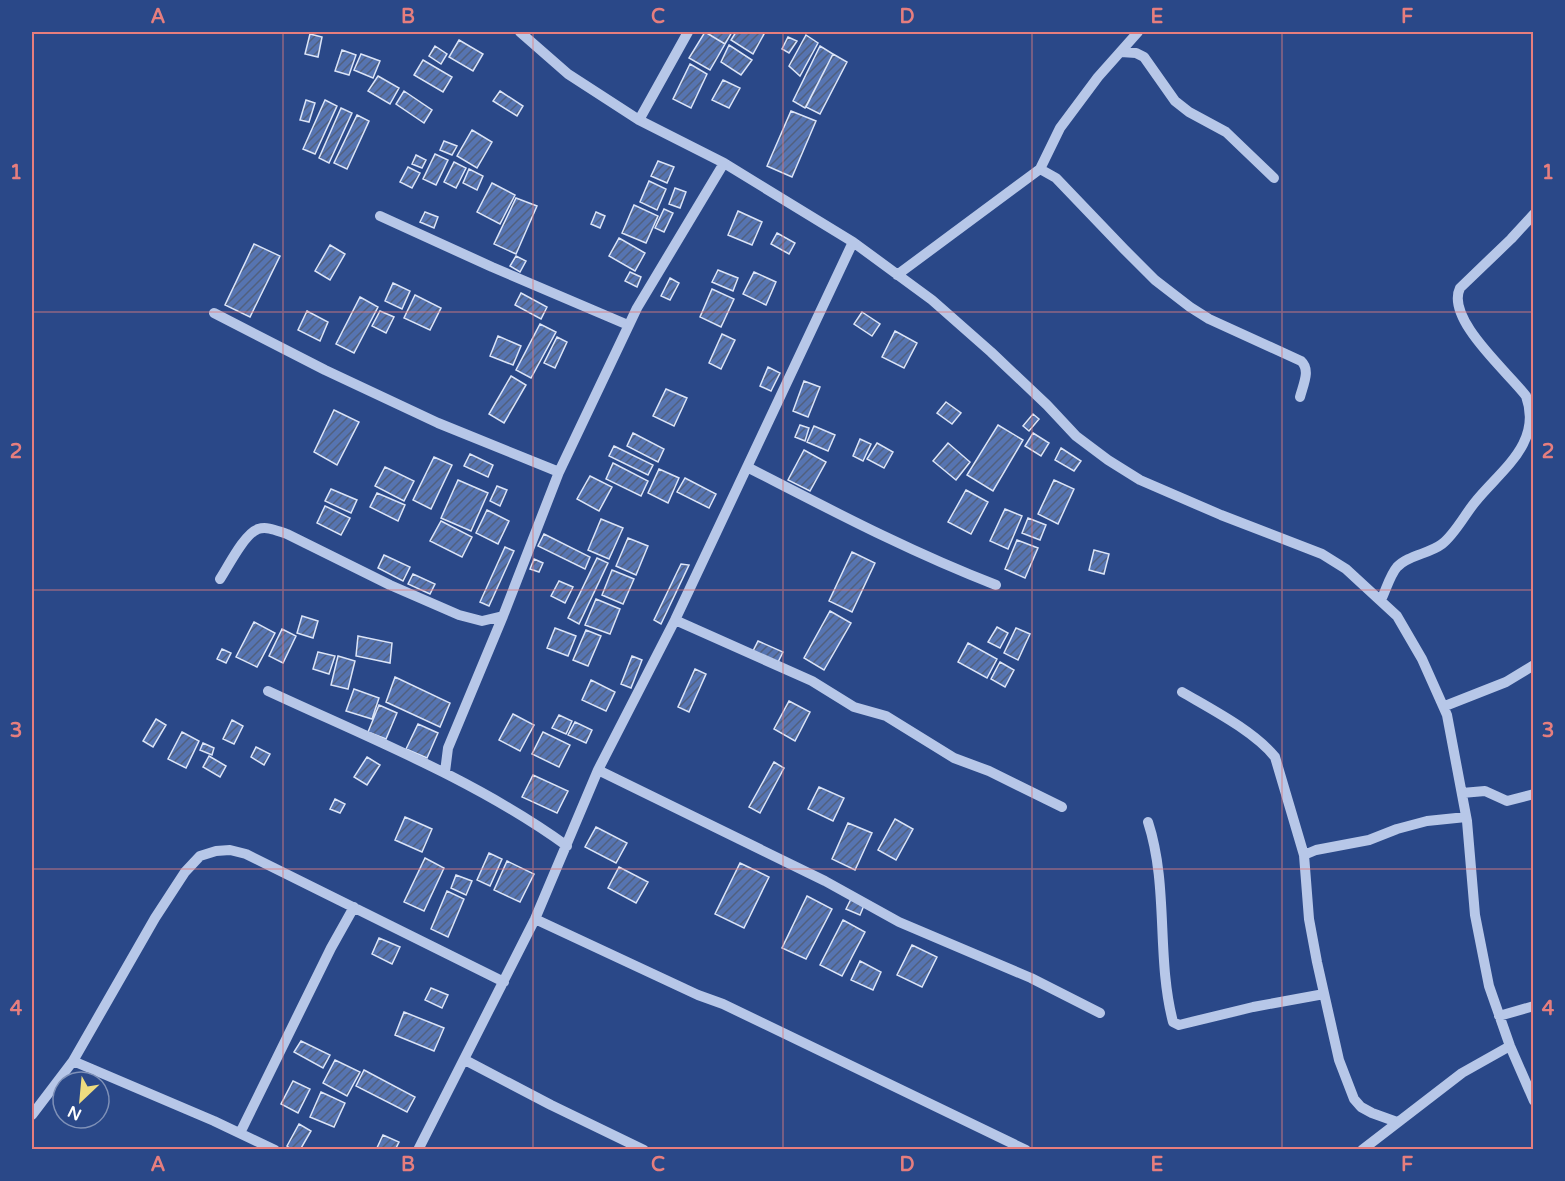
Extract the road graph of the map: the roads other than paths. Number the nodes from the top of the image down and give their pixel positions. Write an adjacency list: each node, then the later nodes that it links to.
1 (520, 32): 4 (street)
2 (688, 32): 6 (street)
3 (1138, 32): 5 (street)
4 (532, 36): 6 (street)
5 (1121, 52): 8 (street); 9 (street)
6 (639, 120): 7 (street)
7 (724, 163): 12 (street); 15 (street)
8 (1040, 169): 13 (street); 16 (street)
9 (1274, 178)
10 (1533, 214): 21 (street)
11 (380, 216): 15 (street)
12 (853, 242): 13 (street); 17 (street)
13 (897, 275): 21 (street)
14 (214, 313): 18 (street)
15 (628, 325): 18 (street)
16 (1300, 397)
17 (747, 467): 20 (street); 23 (street)
18 (559, 472): 22 (street)
19 (220, 579): 24 (street)
20 (996, 585)
21 (1381, 600): 29 (street)
22 (503, 616): 24 (street); 25 (street)
23 (675, 620): 30 (street); 34 (street)
24 (482, 621): 25 (street)
25 (495, 636): 31 (street)
26 (1533, 665): 29 (street)
27 (268, 691): 31 (street)
28 (1182, 692): 38 (street)
29 (1444, 706): 32 (street)
30 (598, 770): 37 (street); 44 (street)
31 (445, 772): 37 (street)
32 (1462, 793): 33 (street); 35 (street)
33 (1533, 794)
34 (1062, 807)
35 (1466, 817): 38 (street); 45 (street)
36 (1148, 822): 42 (street)
37 (567, 846): 40 (street)
38 (1304, 855): 42 (street)
39 (354, 907): 41 (street); 48 (street); 52 (street)
40 (535, 919): 41 (street); 56 (street)
41 (504, 982): 47 (street)
42 (1324, 994): 51 (street)
43 (1533, 1006): 45 (street)
44 (1100, 1013)
45 (1499, 1016): 46 (street)
46 (1510, 1046): 49 (street); 51 (street)
47 (465, 1060): 54 (street); 55 (street)
48 (73, 1061): 50 (street); 52 (street)
49 (1533, 1101)
50 (32, 1115)
51 (1397, 1122): 57 (street)
52 (240, 1133): 53 (street)
53 (275, 1149)
54 (418, 1149)
55 (644, 1149)
56 (1026, 1149)
57 (1362, 1149)

